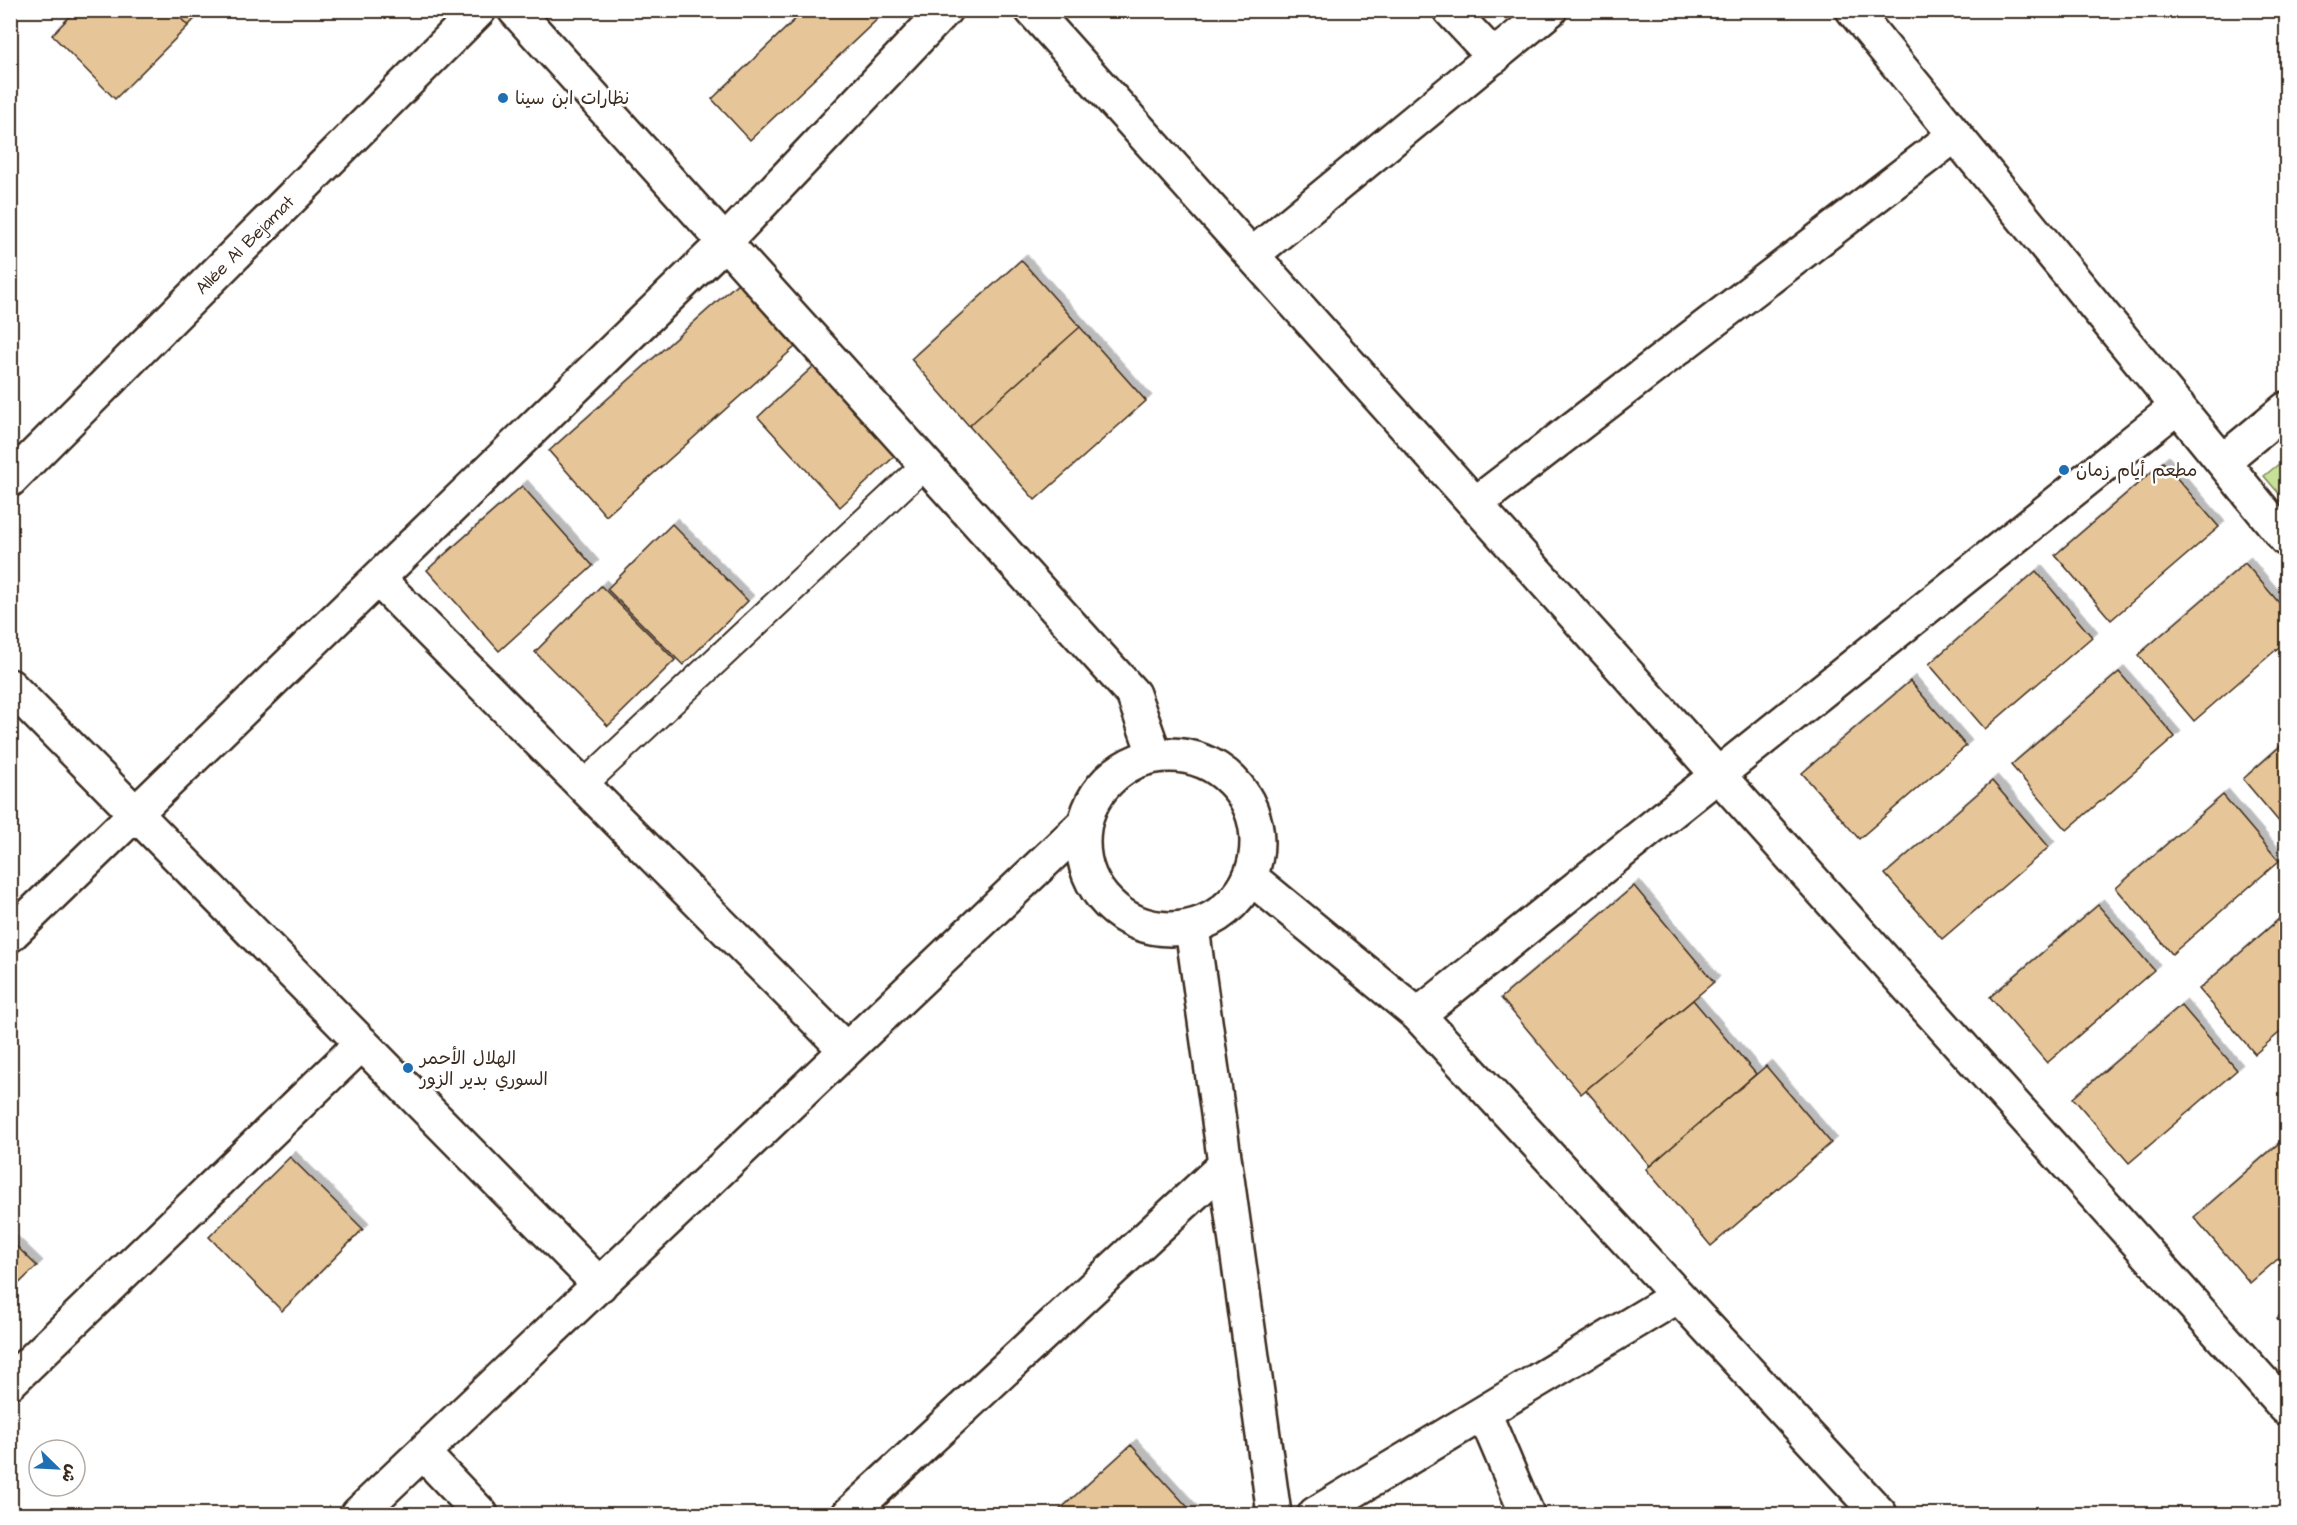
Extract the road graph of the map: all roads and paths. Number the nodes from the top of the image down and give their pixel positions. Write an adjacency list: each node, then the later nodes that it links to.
1 (479, 10): 16 (street, Allée Al Bejamat)
2 (514, 10): 10 (street)
3 (945, 10): 10 (street)
4 (1032, 10): 11 (street)
5 (1450, 10): 8 (street)
6 (1550, 10): 8 (street)
7 (1853, 10): 9 (street)
8 (1494, 57): 11 (street)
9 (1955, 135): 12 (street); 17 (street)
10 (724, 242): 15 (street); 19 (street)
11 (1252, 255): 17 (street)
12 (2178, 406): 14 (street); 22 (street)
13 (2286, 409): 14 (street)
14 (2223, 461): 18 (street)
15 (925, 465): 21 (street); 23 (lane)
16 (10, 480)
17 (1475, 504): 22 (street)
18 (2286, 539)
19 (378, 579): 23 (street); 24 (street)
20 (10, 686): 24 (street)
21 (1155, 756): 25 (street); 26 (street)
22 (1718, 774): 29 (street); 36 (street)
23 (583, 785): 31 (street)
24 (136, 813): 28 (street); 30 (street)
25 (1084, 824): 27 (street); 31 (street)
26 (1250, 877): 27 (street); 29 (street)
27 (1192, 928): 32 (street)
28 (10, 936)
29 (1418, 1016): 34 (street)
30 (362, 1043): 33 (street); 35 (street)
31 (846, 1050): 33 (street)
32 (1225, 1165): 41 (street); 42 (street)
33 (600, 1285): 38 (street)
34 (1678, 1296): 37 (street); 45 (street)
35 (10, 1382)
36 (2286, 1408)
37 (1484, 1413): 43 (street); 44 (street)
38 (423, 1453): 39 (street); 40 (street)
39 (358, 1515)
40 (481, 1515)
41 (849, 1515)
42 (1274, 1515)
43 (1315, 1515)
44 (1527, 1515)
45 (1880, 1515)

